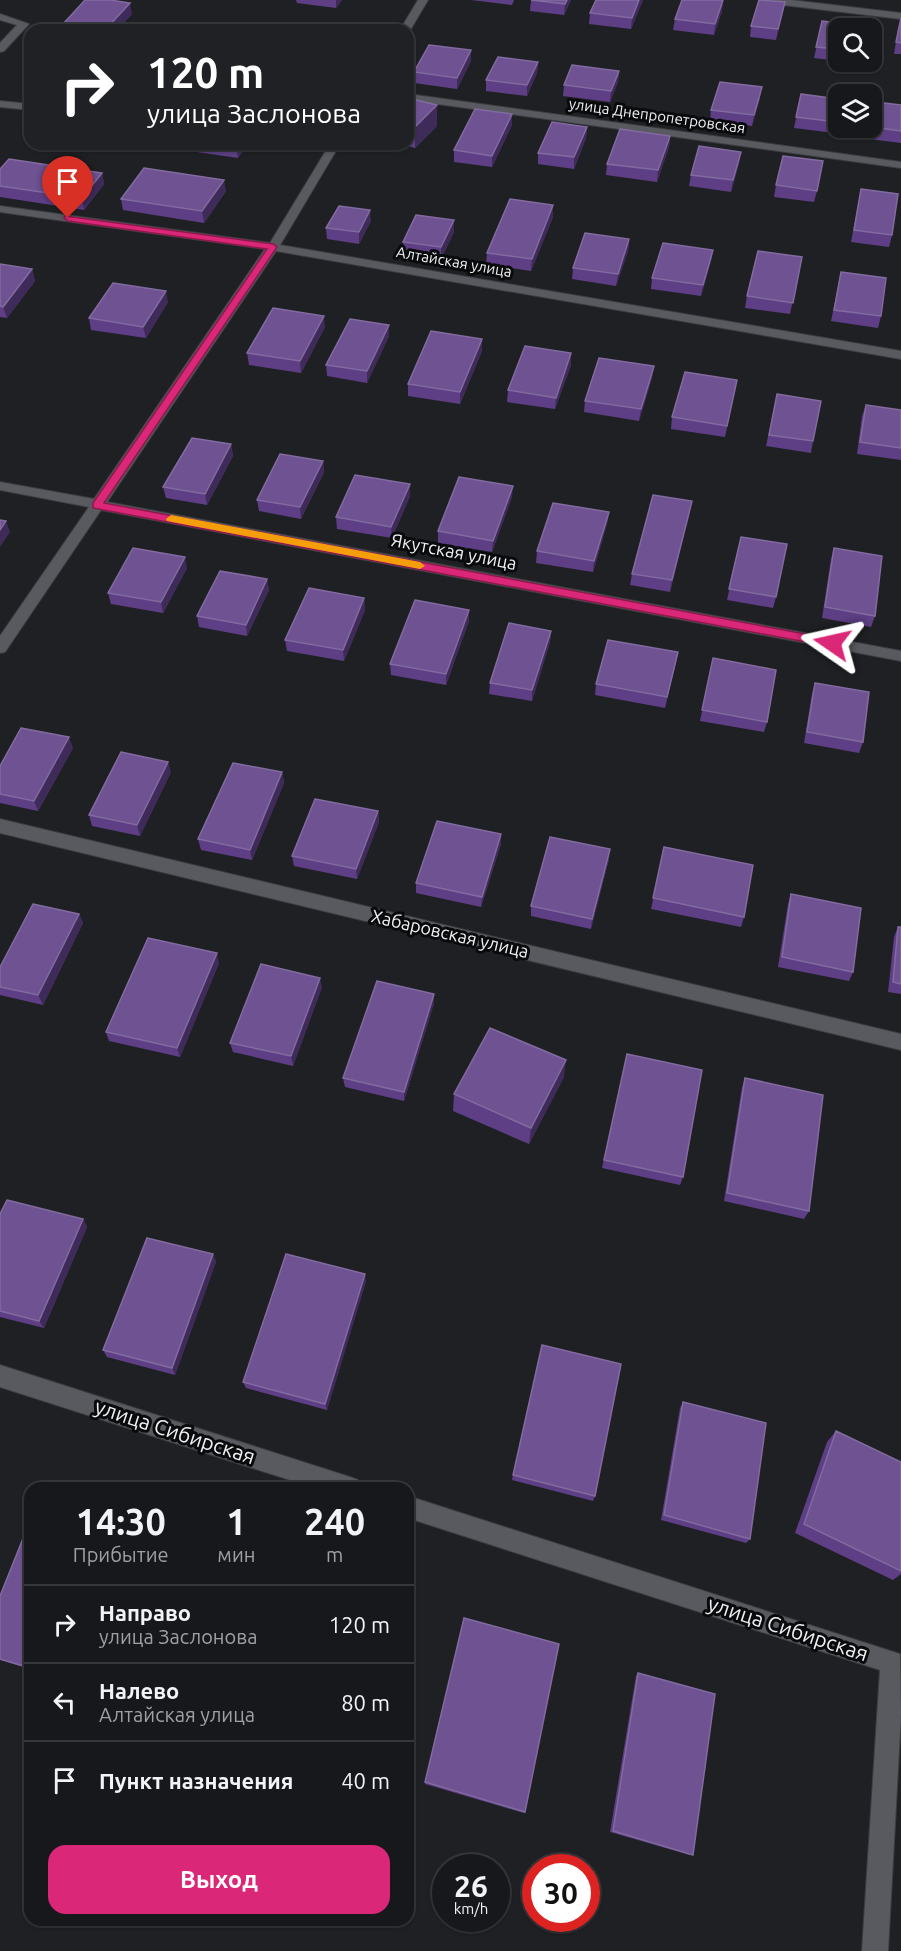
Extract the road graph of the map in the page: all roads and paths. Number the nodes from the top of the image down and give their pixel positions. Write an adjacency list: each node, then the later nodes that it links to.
1 (423, 0): 5 (street)
2 (766, 0): 3 (street)
3 (901, 16)
4 (0, 17): 6 (street)
5 (409, 24)
6 (0, 49)
7 (414, 98): 11 (street, улица Днепропетровская)
8 (0, 104): 9 (street)
9 (24, 107)
10 (331, 150): 13 (street)
11 (901, 165)
12 (0, 209): 13 (street, Алтайская улица)
13 (273, 247): 14 (street, Алтайская улица); 16 (street)
14 (901, 356)
15 (0, 486): 16 (street, Якутская улица)
16 (97, 505): 17 (street); 18 (street, Якутская улица)
17 (0, 648)
18 (901, 656)
19 (0, 826): 20 (street, Хабаровская улица)
20 (901, 1042)
21 (0, 1376): 22 (street, улица Сибирская)
22 (331, 1482)
23 (414, 1509): 24 (street, улица Сибирская)
24 (875, 1951)

